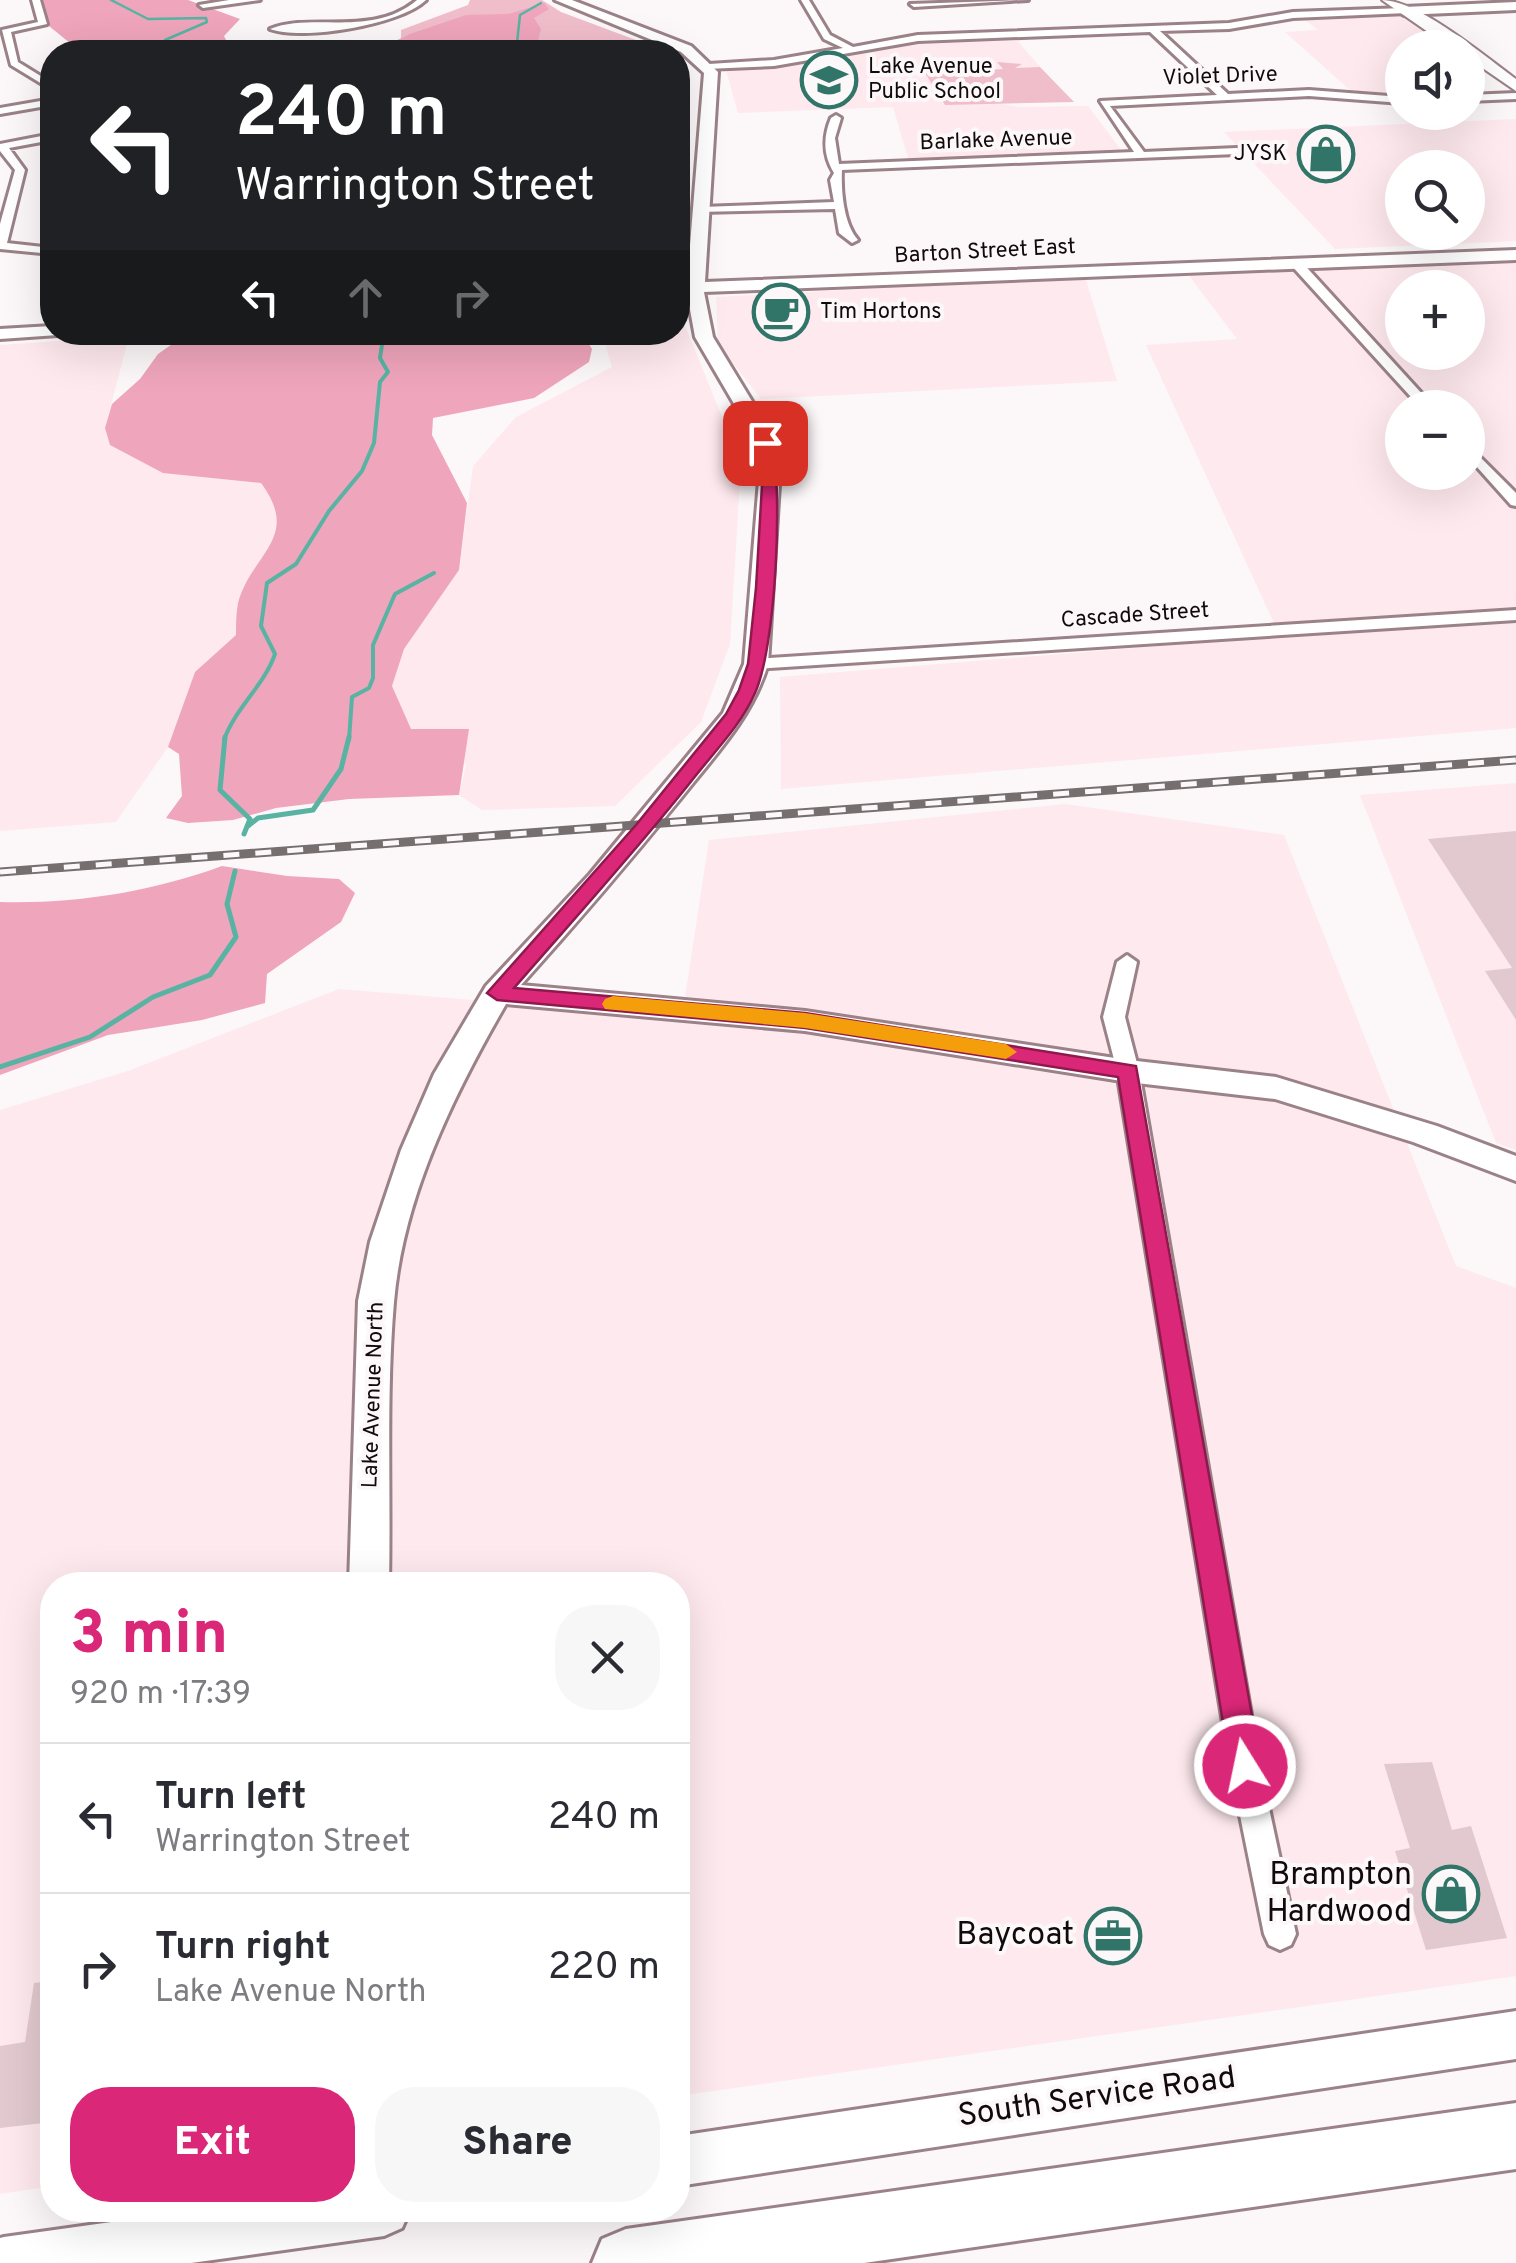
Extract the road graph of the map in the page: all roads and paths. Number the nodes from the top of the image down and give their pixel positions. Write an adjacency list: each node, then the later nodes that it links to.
1 (36, 0): 14 (street)
2 (256, 0): 10 (street)
3 (422, 0): 17 (street)
4 (561, 0): 18 (street)
5 (805, 0): 19 (street)
6 (1013, 0): 7 (street); 9 (street)
7 (1024, 0)
8 (1388, 0): 12 (main road)
9 (912, 2): 16 (street)
10 (203, 5)
11 (1516, 6): 12 (street)
12 (1408, 7): 13 (street); 15 (main road)
13 (1152, 29): 16 (street); 27 (street)
14 (3, 30): 23 (street)
15 (1438, 30)
16 (939, 36): 19 (street)
17 (279, 40)
18 (663, 40)
19 (848, 48): 22 (street)
20 (690, 54): 22 (street)
21 (1485, 64): 26 (main road)
22 (709, 67): 41 (street, Lake Avenue North)
23 (27, 73): 24 (street); 25 (street)
24 (14, 75)
25 (40, 80)
26 (1516, 86)
27 (1224, 96): 30 (street, Violet Drive); 37 (street, Violet Drive)
28 (1516, 96): 29 (street)
29 (1485, 97)
30 (1385, 99)
31 (40, 104): 32 (street)
32 (0, 112)
33 (836, 118): 38 (street)
34 (40, 140): 35 (street)
35 (1, 147): 39 (street)
36 (1238, 151): 37 (street, Barlake Avenue)
37 (1141, 155): 38 (street, Barlake Avenue)
38 (835, 167): 40 (street)
39 (6, 203): 43 (street)
40 (840, 205): 41 (street); 42 (street)
41 (702, 210): 47 (street, Lake Avenue North)
42 (852, 240)
43 (0, 246): 44 (street)
44 (40, 250)
45 (1516, 251): 46 (street, Barton Street East)
46 (1296, 262): 48 (street, Barton Street East); 52 (street)
47 (690, 268)
48 (690, 288)
49 (690, 300): 56 (street, Lake Avenue North)
50 (40, 329): 51 (street)
51 (0, 334)
52 (1413, 390)
53 (1485, 468): 54 (street)
54 (1516, 502)
55 (1516, 615): 56 (street, Cascade Street)
56 (756, 664): 58 (street, Lake Avenue North)
57 (1127, 962): 59 (street)
58 (497, 993): 59 (street); 61 (street, Lake Avenue North)
59 (1128, 1071): 60 (street); 62 (street)
60 (1516, 1168)
61 (369, 1572)
62 (1280, 1934)
63 (1516, 2035): 65 (street, South Service Road)
64 (1516, 2136): 68 (highway)
65 (690, 2159)
66 (289, 2222): 67 (street)
67 (4, 2263)
68 (626, 2263)

